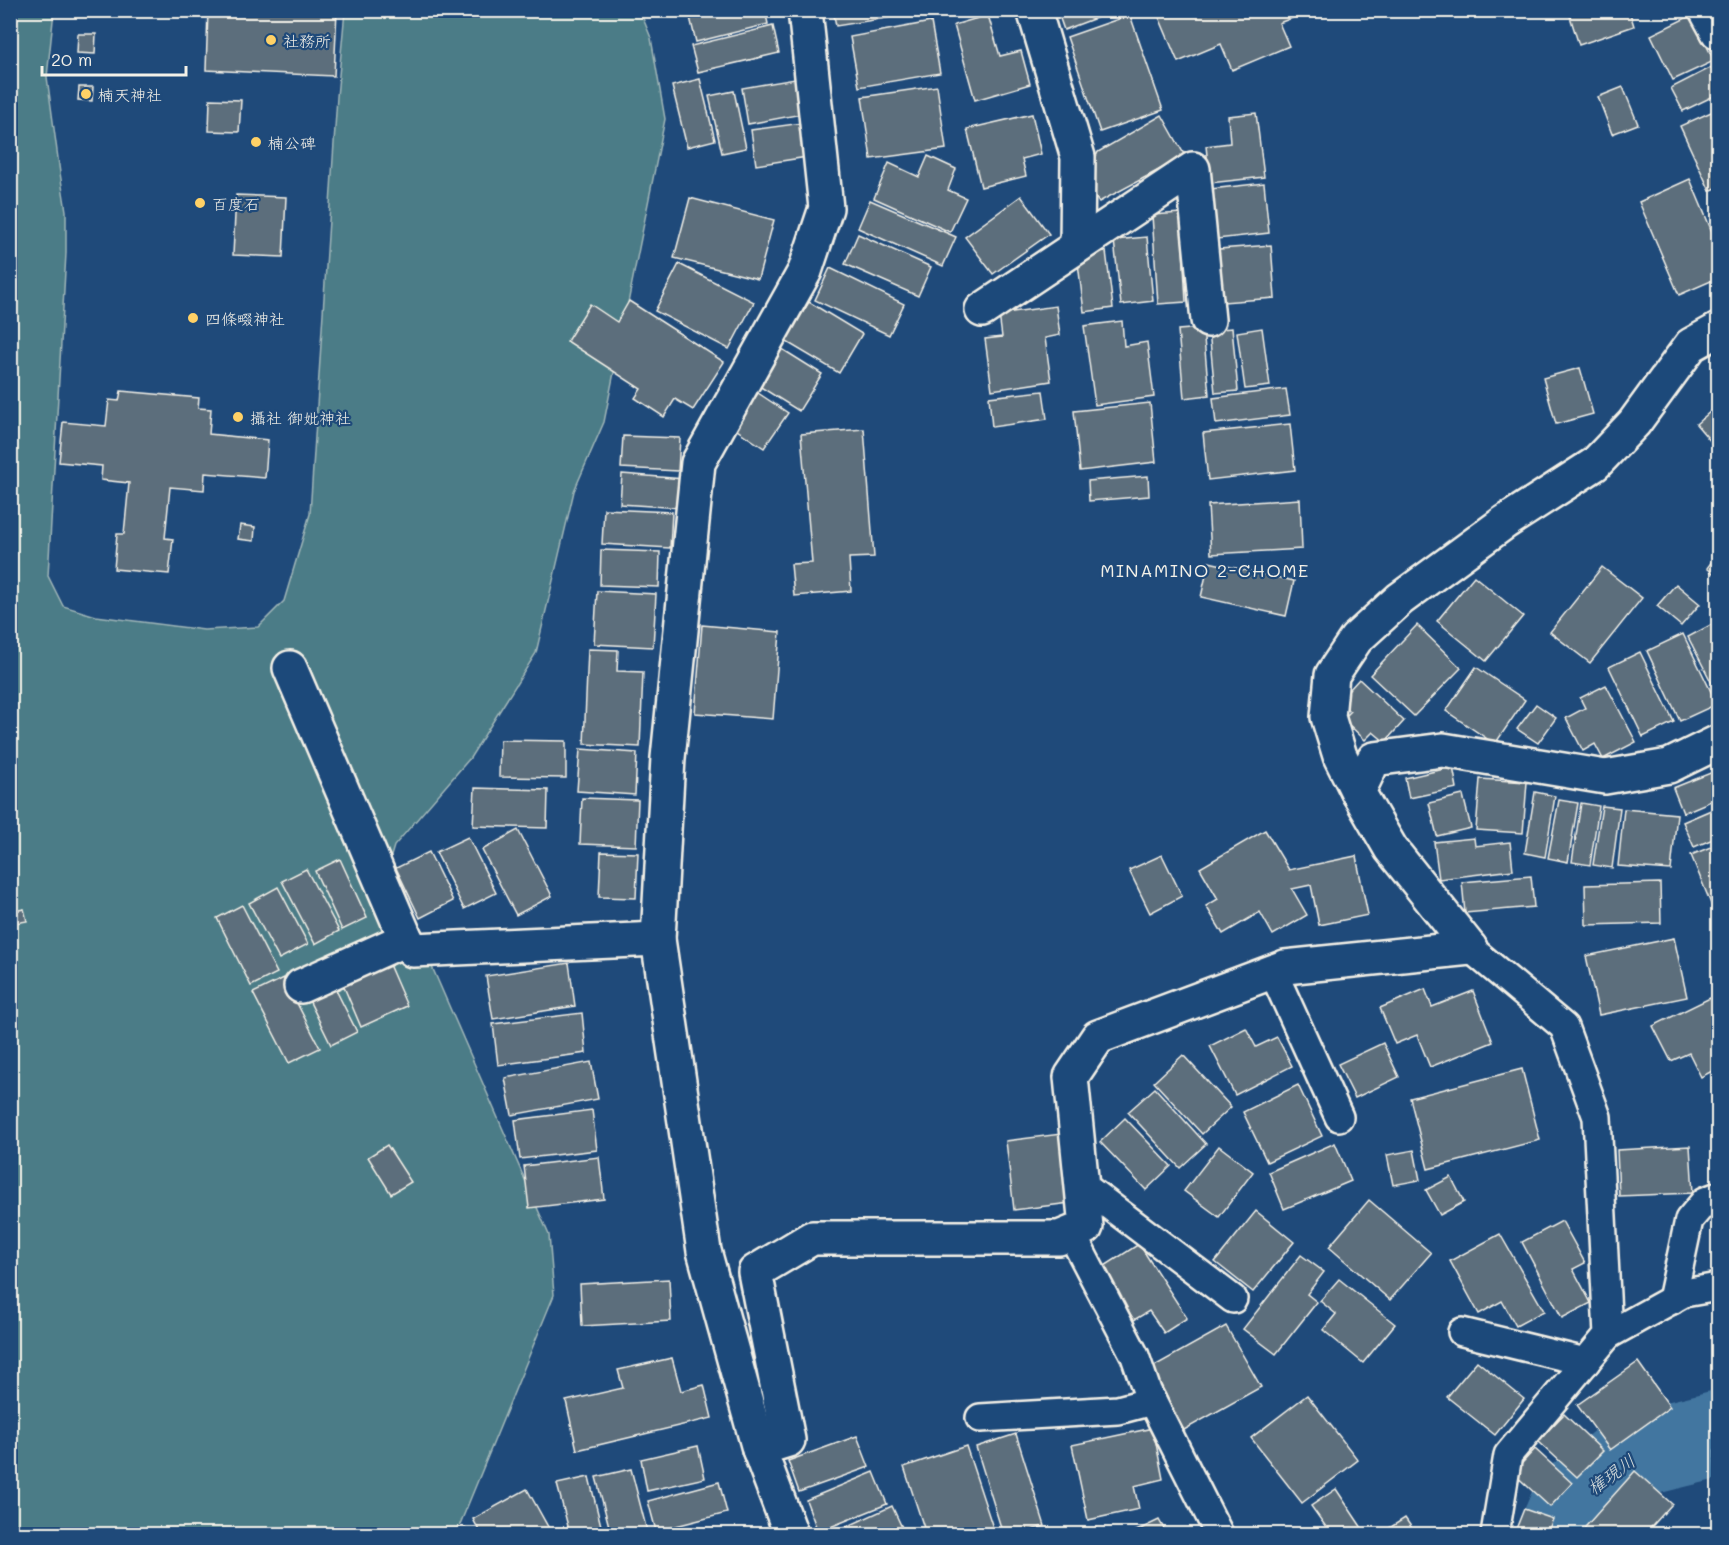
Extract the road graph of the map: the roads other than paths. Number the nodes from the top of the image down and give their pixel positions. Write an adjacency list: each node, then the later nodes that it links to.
1 (805, 10): 13 (street)
2 (1034, 10): 5 (street)
3 (1706, 10): 4 (street)
4 (1719, 32)
5 (1077, 246): 6 (street); 7 (street)
6 (982, 310)
7 (1208, 320)
8 (1719, 330): 11 (street)
9 (290, 668): 12 (street)
10 (1719, 742): 11 (street)
11 (1358, 792): 14 (street)
12 (406, 939): 13 (street); 16 (street)
13 (658, 939): 29 (street)
14 (1470, 948): 15 (street); 25 (lane)
15 (1273, 972): 17 (lane); 18 (street)
16 (302, 986)
17 (1339, 1117)
18 (1081, 1184): 20 (street); 22 (lane)
19 (1719, 1196): 23 (lane)
20 (1071, 1233): 27 (lane); 29 (street)
21 (1719, 1287): 23 (lane)
22 (1233, 1299)
23 (1672, 1300): 25 (lane)
24 (1462, 1332): 26 (lane)
25 (1608, 1335): 26 (lane)
26 (1586, 1362): 32 (lane)
27 (1152, 1401): 28 (lane); 31 (lane)
28 (980, 1418)
29 (759, 1449): 30 (street)
30 (790, 1534)
31 (1219, 1534)
32 (1495, 1534)

